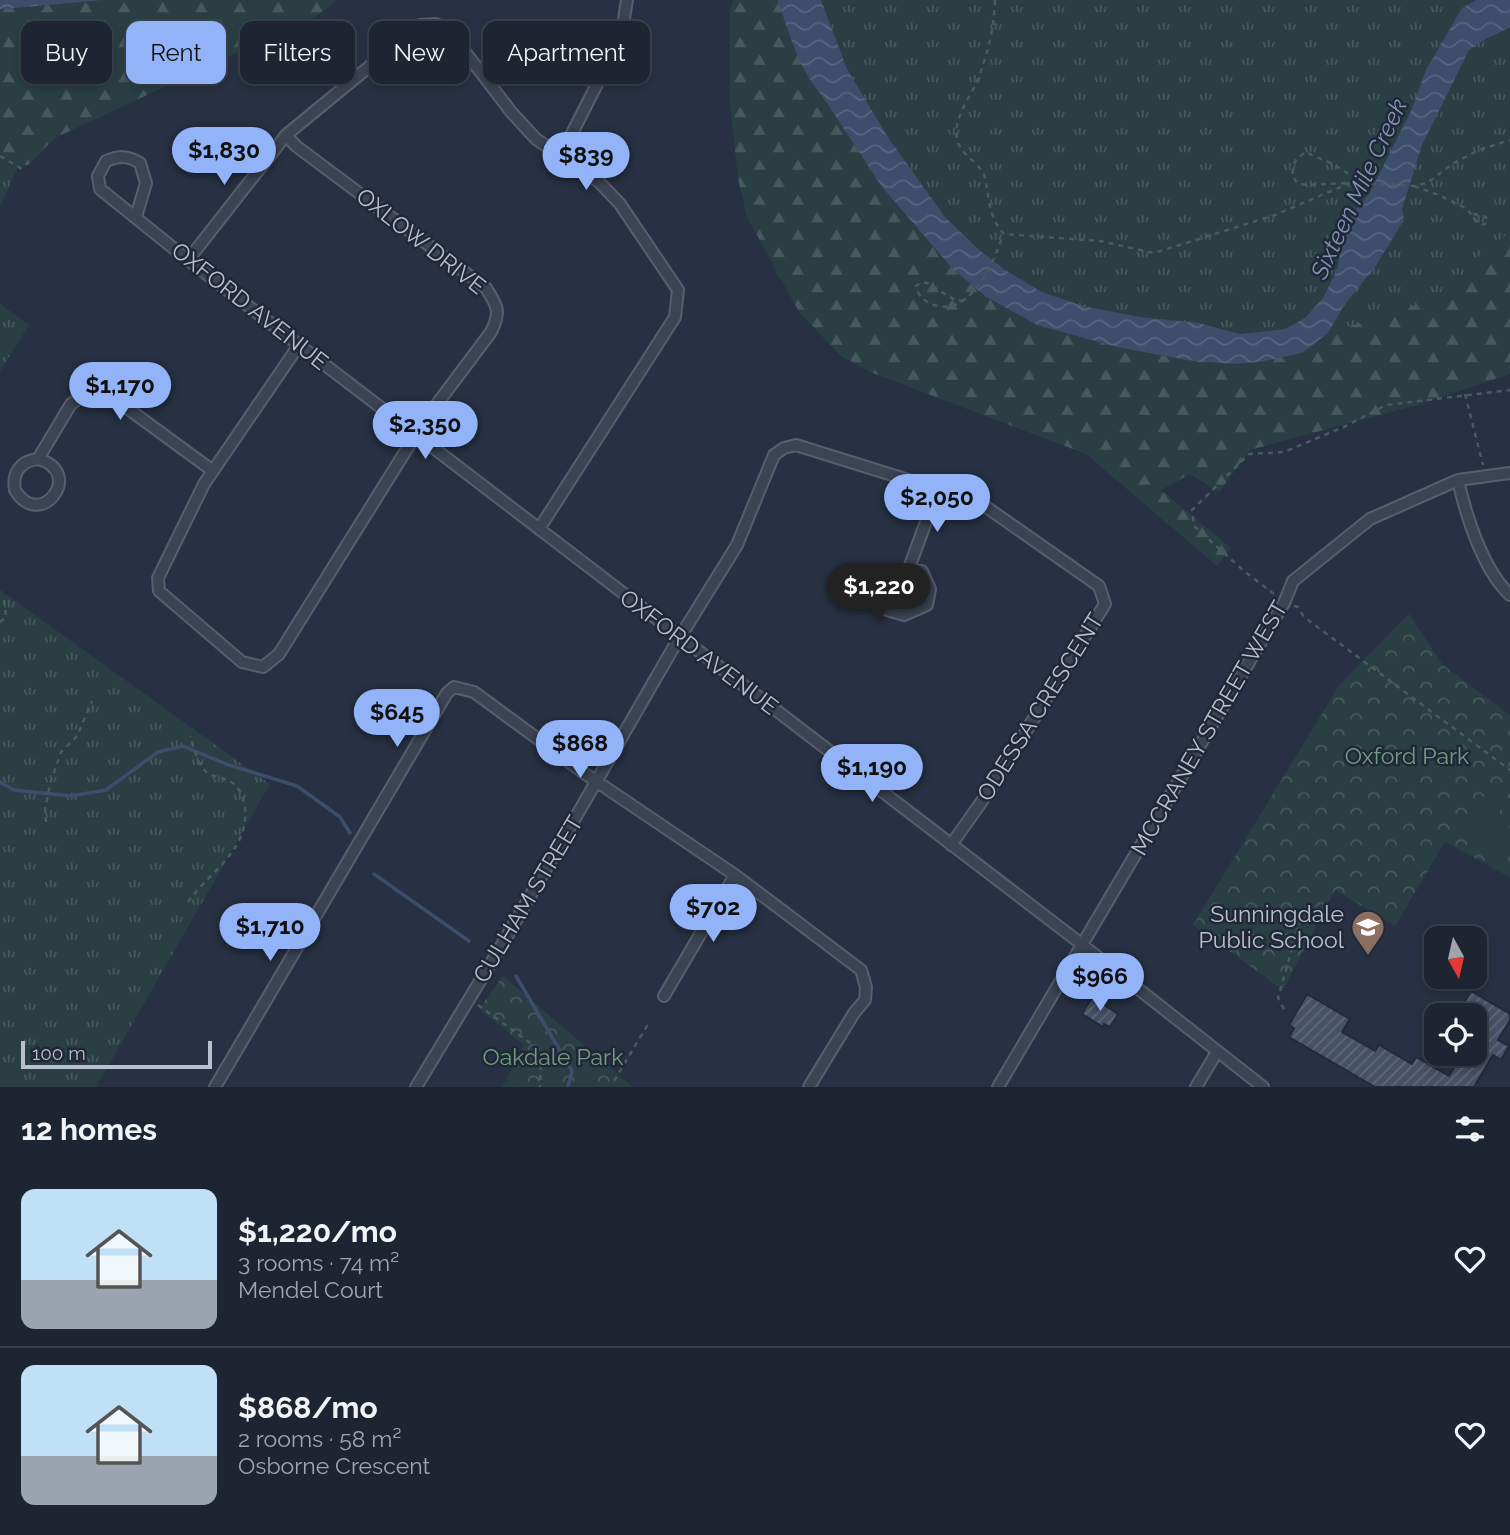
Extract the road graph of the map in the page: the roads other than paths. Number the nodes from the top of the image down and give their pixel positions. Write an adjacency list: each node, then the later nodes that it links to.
1 (627, 0): 3 (street)
2 (286, 135): 3 (street); 5 (street); 7 (street, OXLOW DRIVE)
3 (561, 155): 13 (street)
4 (136, 217): 4 (street, OXFORD AVENUE); 5 (street, OXFORD AVENUE)
5 (188, 260): 6 (street, OXFORD AVENUE)
6 (299, 345): 7 (street, OXFORD AVENUE); 9 (street)
7 (416, 434): 9 (street, OXLOW DRIVE); 13 (street, OXFORD AVENUE)
8 (38, 459): 8 (street); 9 (street)
9 (213, 471)
10 (1510, 473): 11 (street, MCCRANEY STREET WEST)
11 (1458, 480): 15 (street); 20 (street, MCCRANEY STREET WEST)
12 (938, 489): 14 (street); 16 (street, ODESSA CRESCENT); 18 (street, ODESSA CRESCENT)
13 (539, 529): 16 (street, OXFORD AVENUE)
14 (909, 568): 14 (street)
15 (1510, 596)
16 (680, 638): 17 (street, CULHAM STREET); 18 (street, OXFORD AVENUE)
17 (597, 782): 19 (street); 23 (street); 24 (street, CULHAM STREET)
18 (951, 845): 20 (street, OXFORD AVENUE)
19 (735, 875): 21 (street); 25 (street)
20 (1082, 945): 22 (street, OXFORD AVENUE); 26 (street, MCCRANEY STREET WEST)
21 (663, 996)
22 (1217, 1052): 27 (street); 28 (street, OXFORD AVENUE)
23 (215, 1087)
24 (416, 1087)
25 (809, 1087)
26 (998, 1087)
27 (1196, 1087)
28 (1263, 1087)

